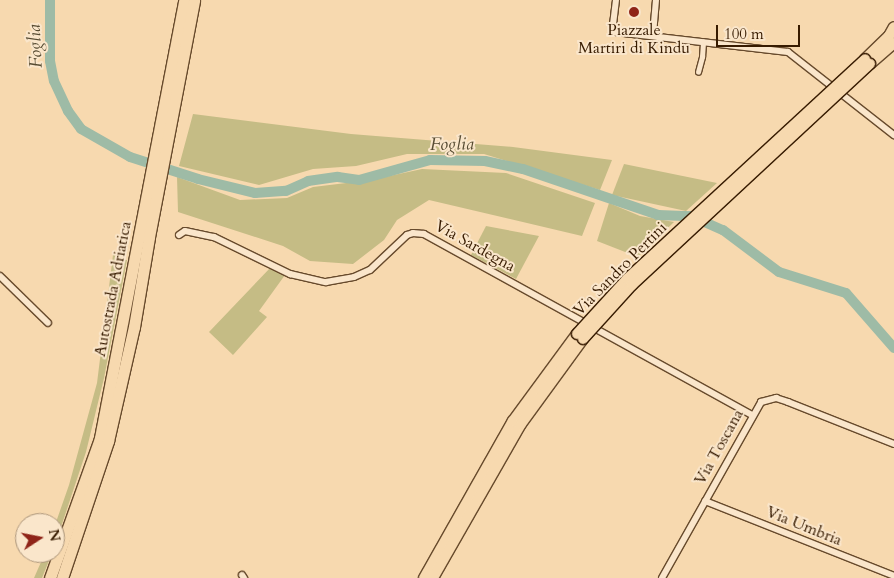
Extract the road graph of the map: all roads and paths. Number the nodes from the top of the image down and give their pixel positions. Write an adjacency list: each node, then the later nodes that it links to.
1 (184, 0): 11 (highway, Autostrada Adriatica)
2 (194, 0): 11 (highway, Autostrada Adriatica)
3 (616, 0): 6 (street)
4 (656, 0): 6 (street)
5 (894, 27): 9 (main road, Via Sandro Pertini)
6 (661, 38): 7 (street)
7 (703, 42): 10 (street); 12 (street)
8 (894, 43): 9 (main road, Via Sandro Pertini)
9 (868, 62): 17 (main road, Via Sandro Pertini, bridge)
10 (698, 72)
11 (171, 89): 14 (highway, Autostrada Adriatica)
12 (894, 135)
13 (179, 235): 18 (street, Via Sardegna)
14 (144, 236): 22 (highway, Autostrada Adriatica); 23 (highway, Autostrada Adriatica)
15 (0, 276): 16 (street)
16 (48, 322)
17 (580, 336): 24 (main road, Via Sandro Pertini); 25 (main road, Via Sandro Pertini)
18 (752, 415): 19 (street, Via Toscana); 20 (street, Via Toscana)
19 (894, 444)
20 (705, 501): 21 (street, Via Umbria); 26 (street, Via Toscana)
21 (894, 576)
22 (50, 578)
23 (62, 578)
24 (424, 578)
25 (433, 578)
26 (662, 578)

